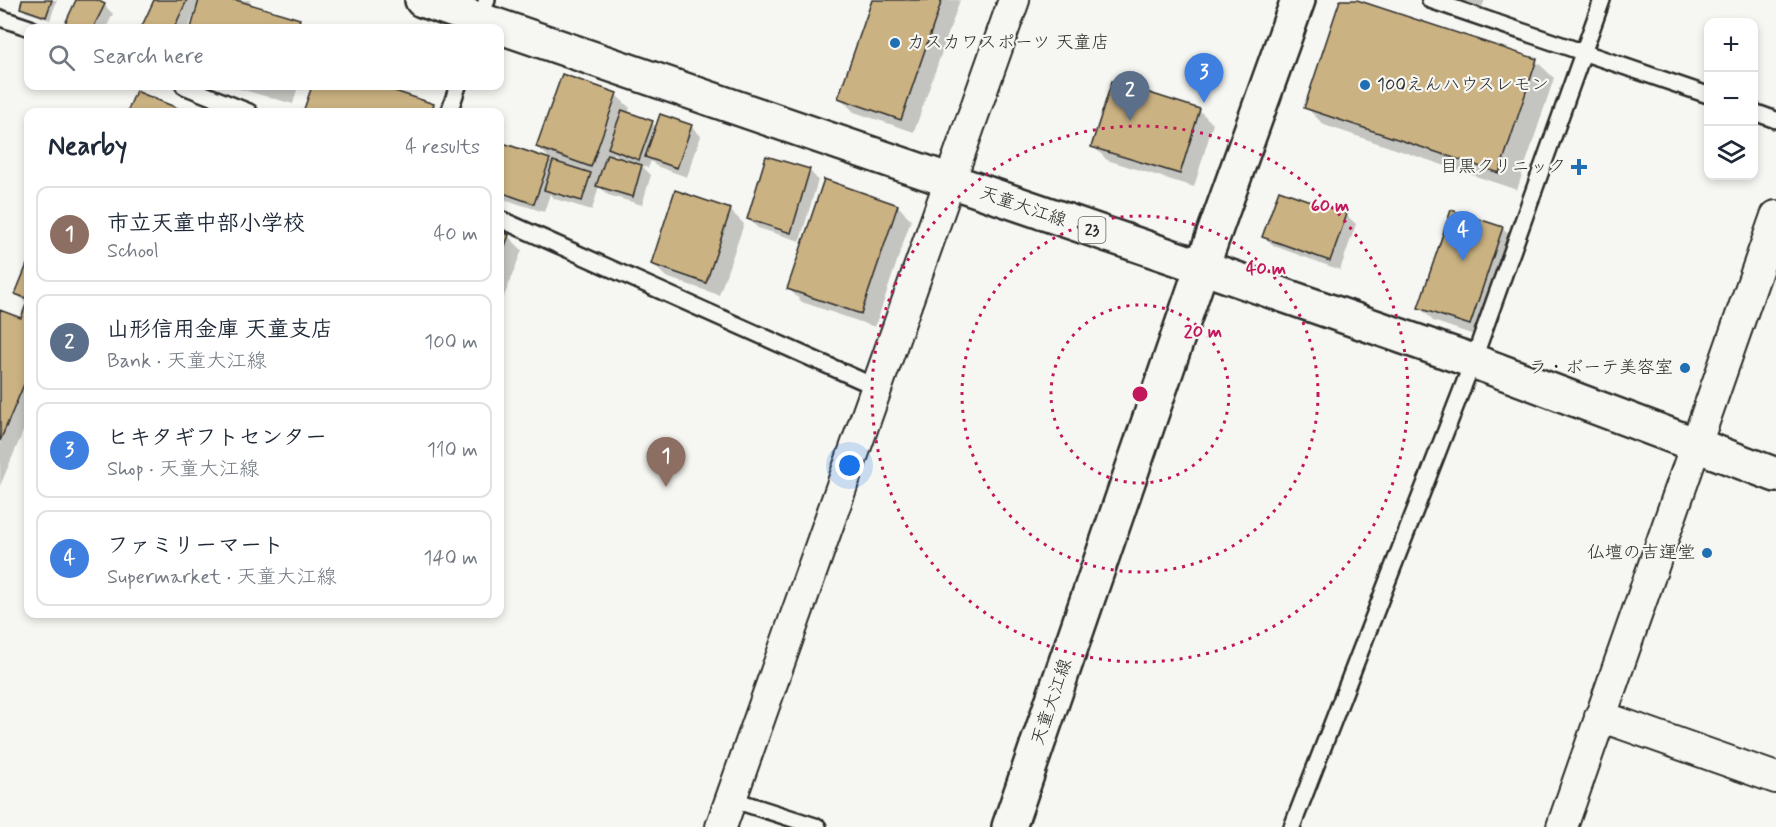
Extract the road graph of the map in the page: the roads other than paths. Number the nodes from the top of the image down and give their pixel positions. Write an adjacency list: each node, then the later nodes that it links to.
1 (422, 0): 6 (main road, 天童大江線 / 23)
2 (1014, 0): 19 (street)
3 (1298, 0): 22 (main road)
4 (1430, 0): 11 (lane)
5 (1602, 0): 11 (lane)
6 (481, 16): 8 (main road, 天童大江線 / 23)
7 (0, 18): 10 (lane)
8 (504, 24)
9 (504, 24): 19 (main road, 天童大江線 / 23)
10 (24, 26)
11 (1584, 50): 14 (lane); 23 (lane)
12 (194, 90): 15 (lane)
13 (457, 90): 16 (lane)
14 (1704, 94)
15 (239, 108)
16 (450, 108)
17 (1758, 113): 18 (lane)
18 (1776, 120)
19 (950, 182): 22 (main road, 天童大江線 / 23); 24 (street)
20 (1776, 216): 25 (street)
21 (504, 221): 24 (lane)
22 (1202, 267): 23 (main road); 32 (main road, 天童大江線)
23 (1473, 360): 25 (main road); 33 (lane)
24 (876, 387): 29 (street)
25 (1695, 446): 26 (main road); 27 (street)
26 (1776, 475)
27 (1600, 716): 28 (street); 34 (street)
28 (1776, 778)
29 (731, 799): 30 (street); 31 (lane)
30 (721, 827)
31 (818, 827)
32 (1009, 827)
33 (1292, 827)
34 (1562, 827)

